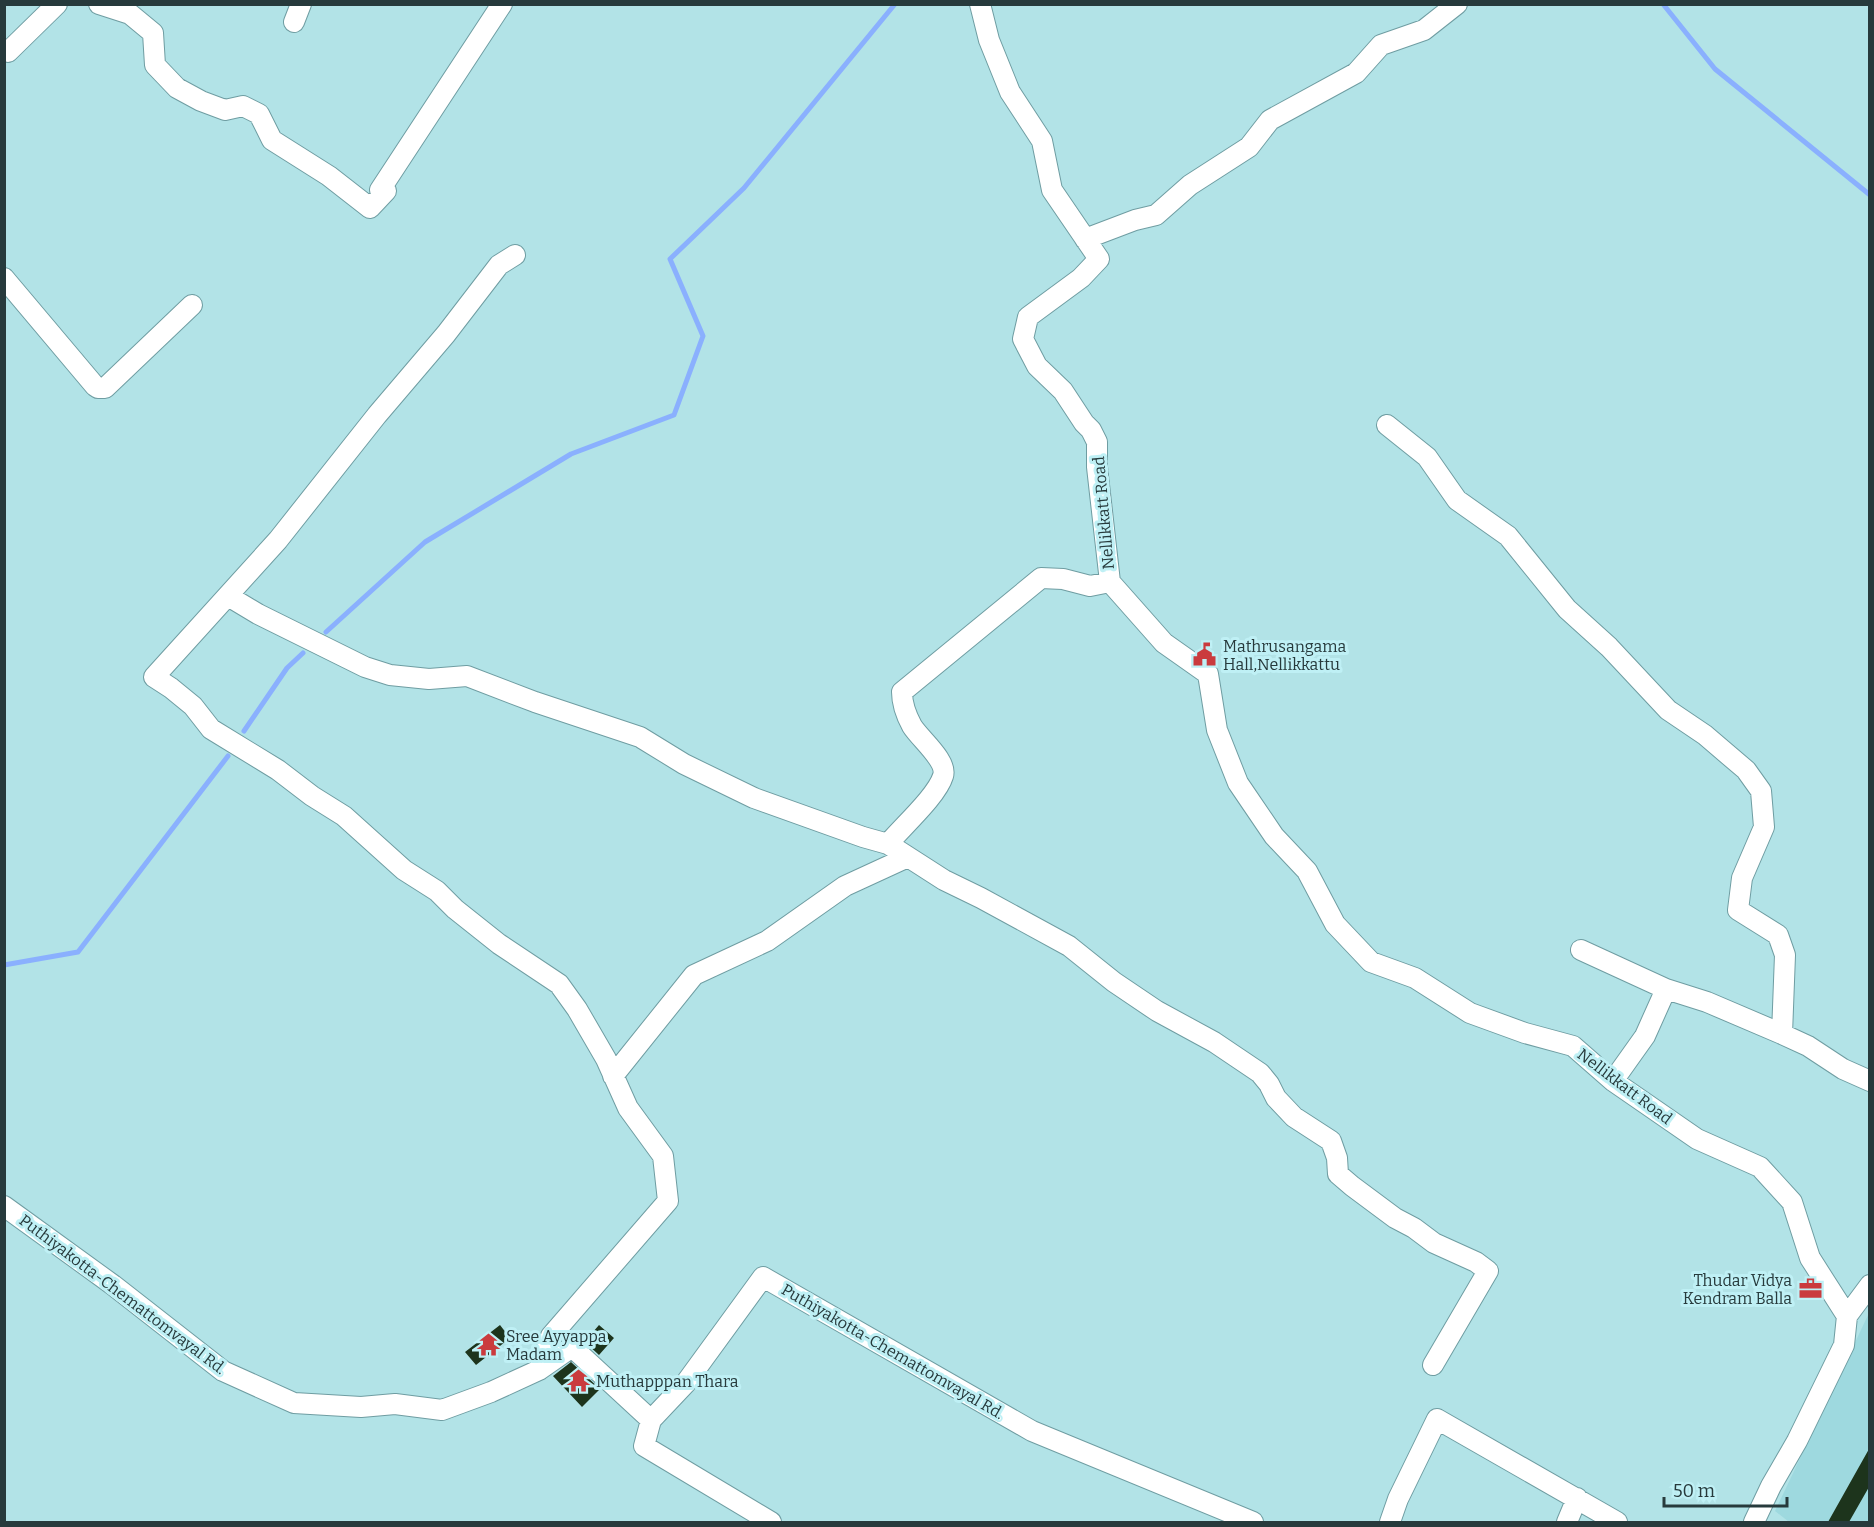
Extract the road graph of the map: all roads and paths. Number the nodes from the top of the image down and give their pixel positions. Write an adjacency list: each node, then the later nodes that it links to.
1 (57, 4): 6 (street)
2 (99, 4): 3 (street)
3 (502, 4)
4 (980, 4): 7 (street, Nellikkatt Road)
5 (1457, 4): 7 (street)
6 (8, 52)
7 (1084, 239): 12 (street, Nellikkatt Road)
8 (514, 255): 13 (street)
9 (4, 278): 10 (street)
10 (192, 305)
11 (1387, 425): 18 (street)
12 (1110, 582): 14 (street); 20 (street, Nellikkatt Road)
13 (228, 596): 14 (street); 19 (street)
14 (888, 844): 15 (street)
15 (908, 857): 19 (street); 25 (street)
16 (1581, 950): 17 (street)
17 (1666, 989): 18 (street); 20 (street)
18 (1782, 1034): 21 (street)
19 (613, 1076): 26 (street)
20 (1613, 1081): 24 (street, Nellikkatt Road)
21 (1869, 1081)
22 (4, 1206): 26 (street, Puthiyakotta-Chemattomvayal Rd.)
23 (1869, 1286): 24 (street)
24 (1847, 1316): 34 (street)
25 (1433, 1365)
26 (539, 1370): 27 (street, Puthiyakotta-Chemattomvayal Rd.)
27 (651, 1420): 29 (street); 30 (street, Puthiyakotta-Chemattomvayal Rd.)
28 (1577, 1498): 31 (street); 32 (street); 33 (street)
29 (771, 1522)
30 (1253, 1522)
31 (1390, 1522)
32 (1567, 1522)
33 (1617, 1522)
34 (1754, 1522)

